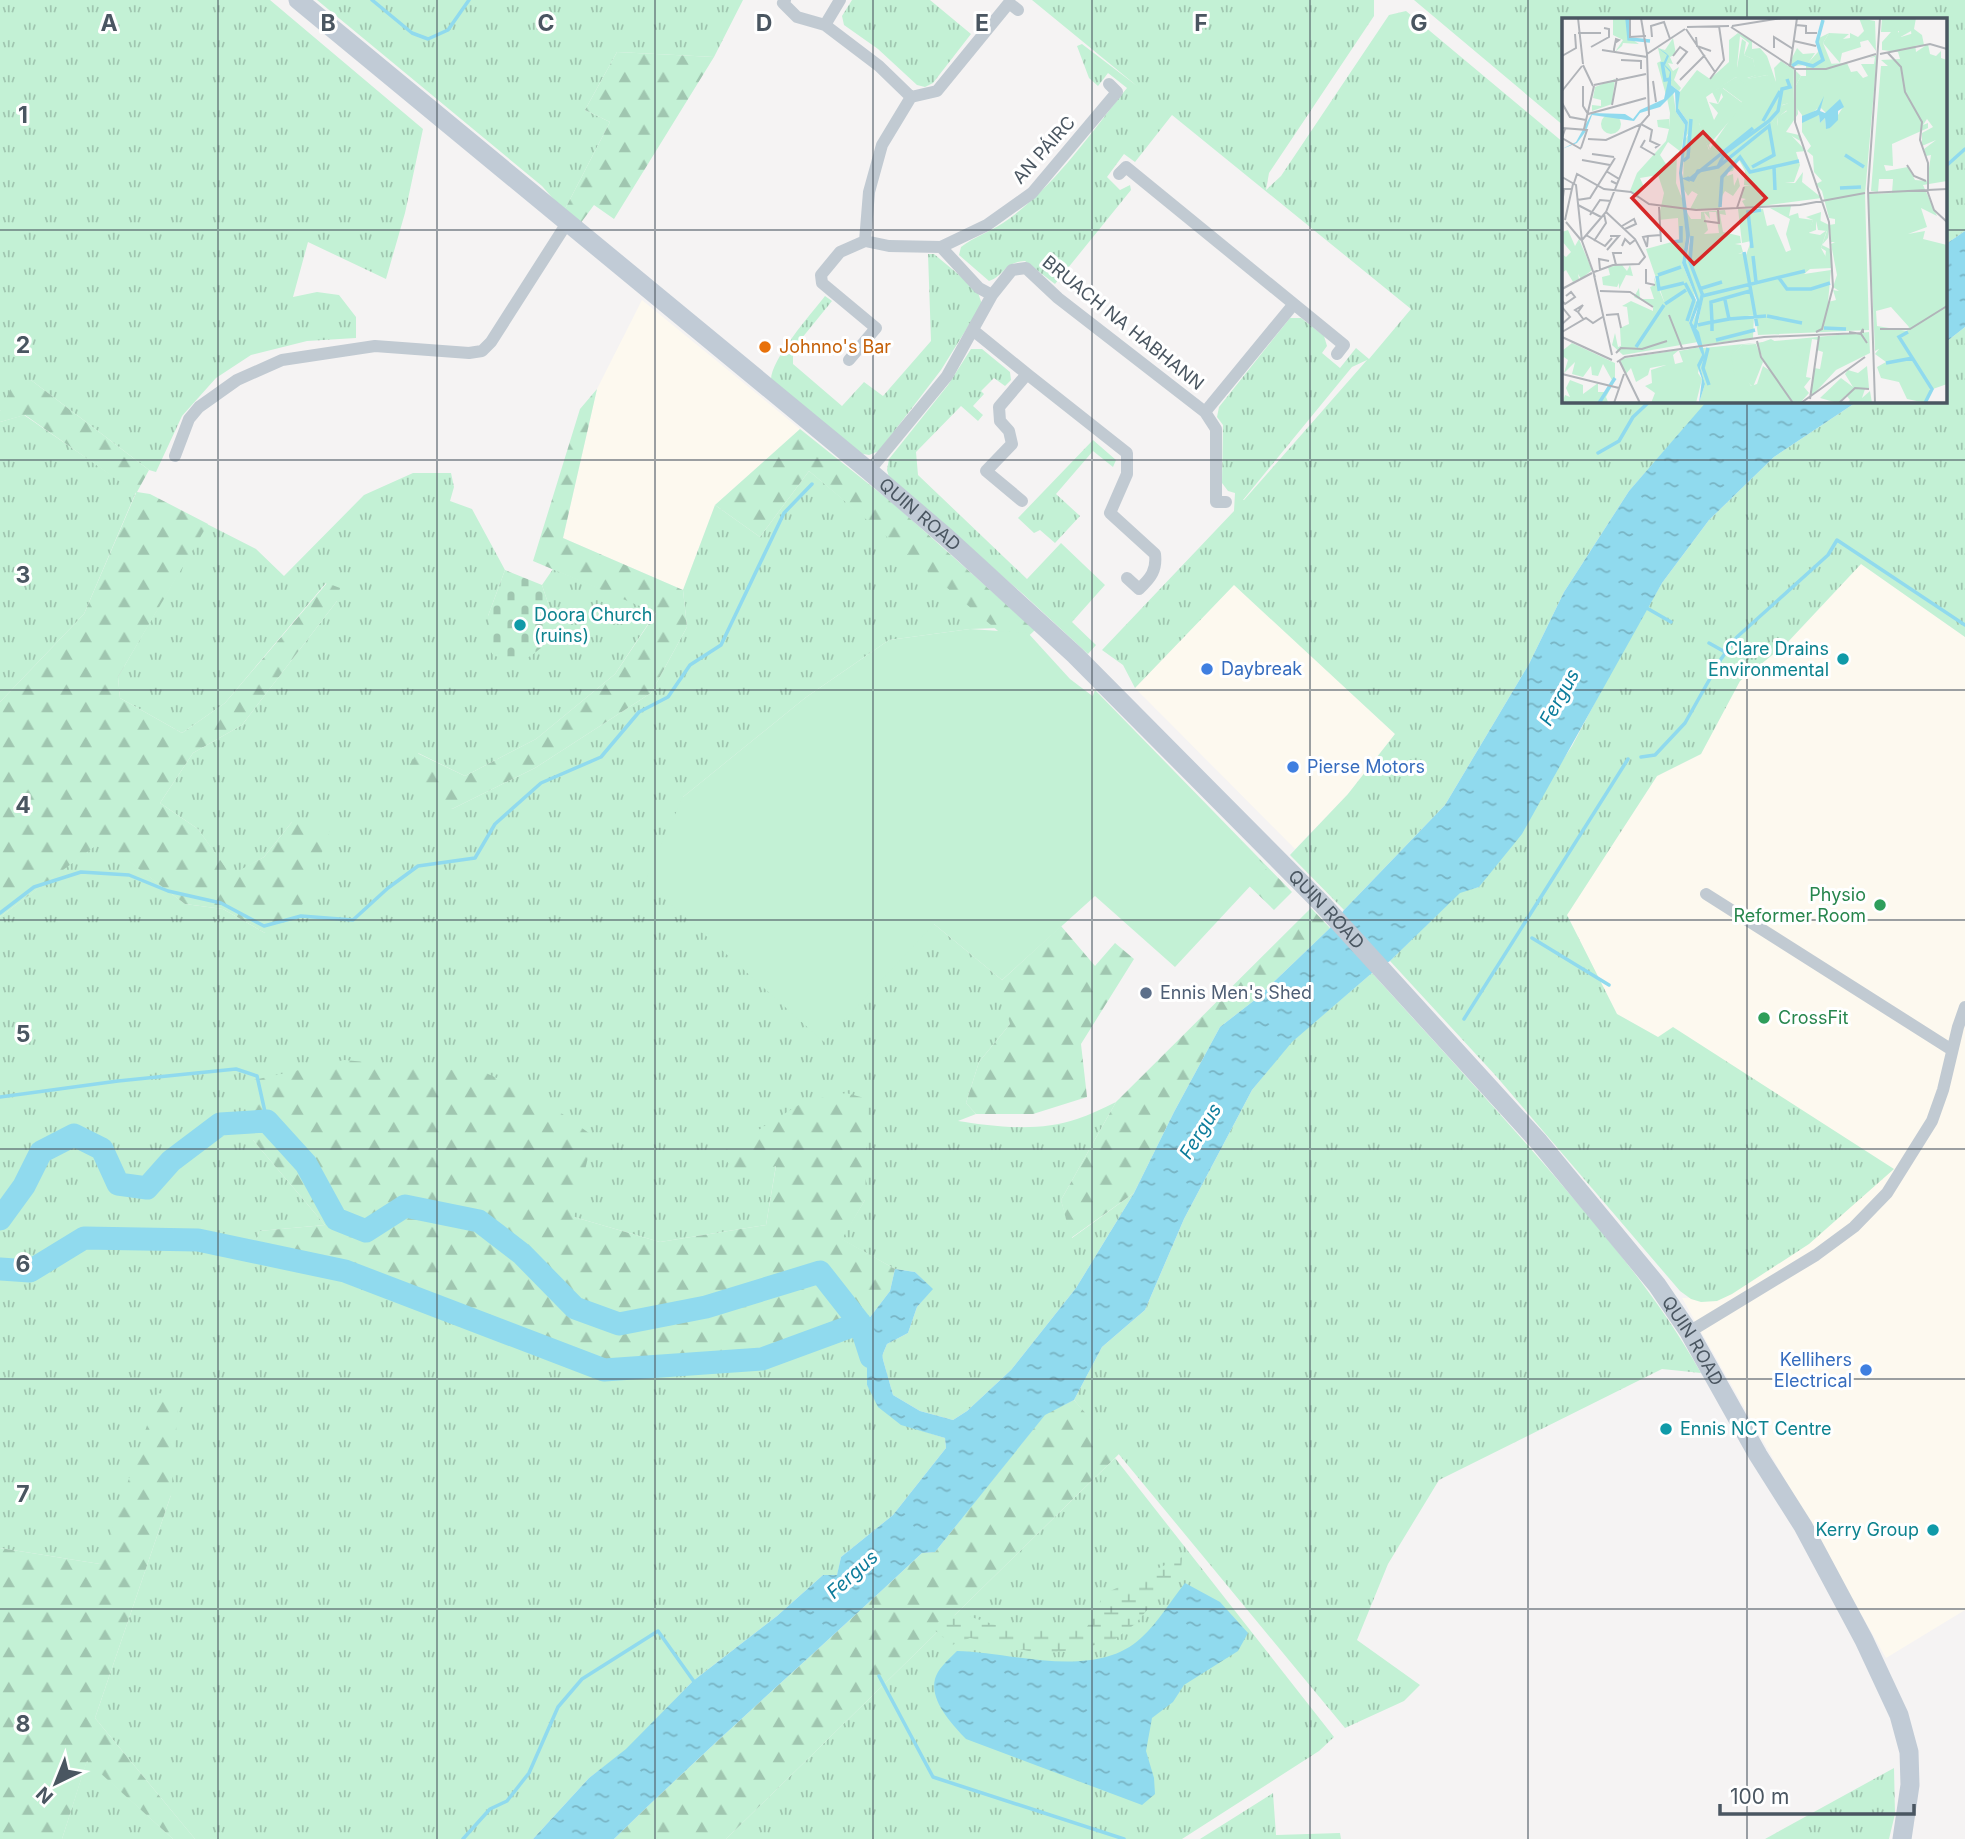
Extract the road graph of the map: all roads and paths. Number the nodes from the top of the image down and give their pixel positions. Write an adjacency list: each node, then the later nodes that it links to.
1 (298, 0): 9 (main road, QUIN ROAD)
2 (785, 0): 5 (street)
3 (840, 0): 5 (street)
4 (1018, 10): 7 (street)
5 (825, 25): 7 (street)
6 (1109, 84): 11 (street, AN PÁIRC)
7 (911, 97): 10 (street)
8 (1119, 174): 13 (street)
9 (567, 223): 19 (street); 20 (main road, QUIN ROAD)
10 (865, 241): 11 (street, AN PÁIRC); 16 (street)
11 (941, 247): 12 (street)
12 (992, 295): 14 (street, BRUACH NA HABHANN); 18 (street, BRUACH NA HABHANN)
13 (1293, 305): 15 (street); 18 (street, BRUACH NA HABHANN)
14 (974, 331): 17 (street); 20 (street, BRUACH NA HABHANN)
15 (1337, 354)
16 (849, 360)
17 (1027, 374): 21 (street); 23 (street)
18 (1205, 412): 22 (street, BRUACH NA HABHANN)
19 (176, 456)
20 (869, 471): 27 (main road, QUIN ROAD)
21 (1022, 502)
22 (1226, 502)
23 (1127, 578)
24 (1706, 894): 26 (street)
25 (1965, 1007): 26 (street)
26 (1952, 1050): 27 (street)
27 (1689, 1332): 28 (main road, QUIN ROAD)
28 (1902, 1839)

